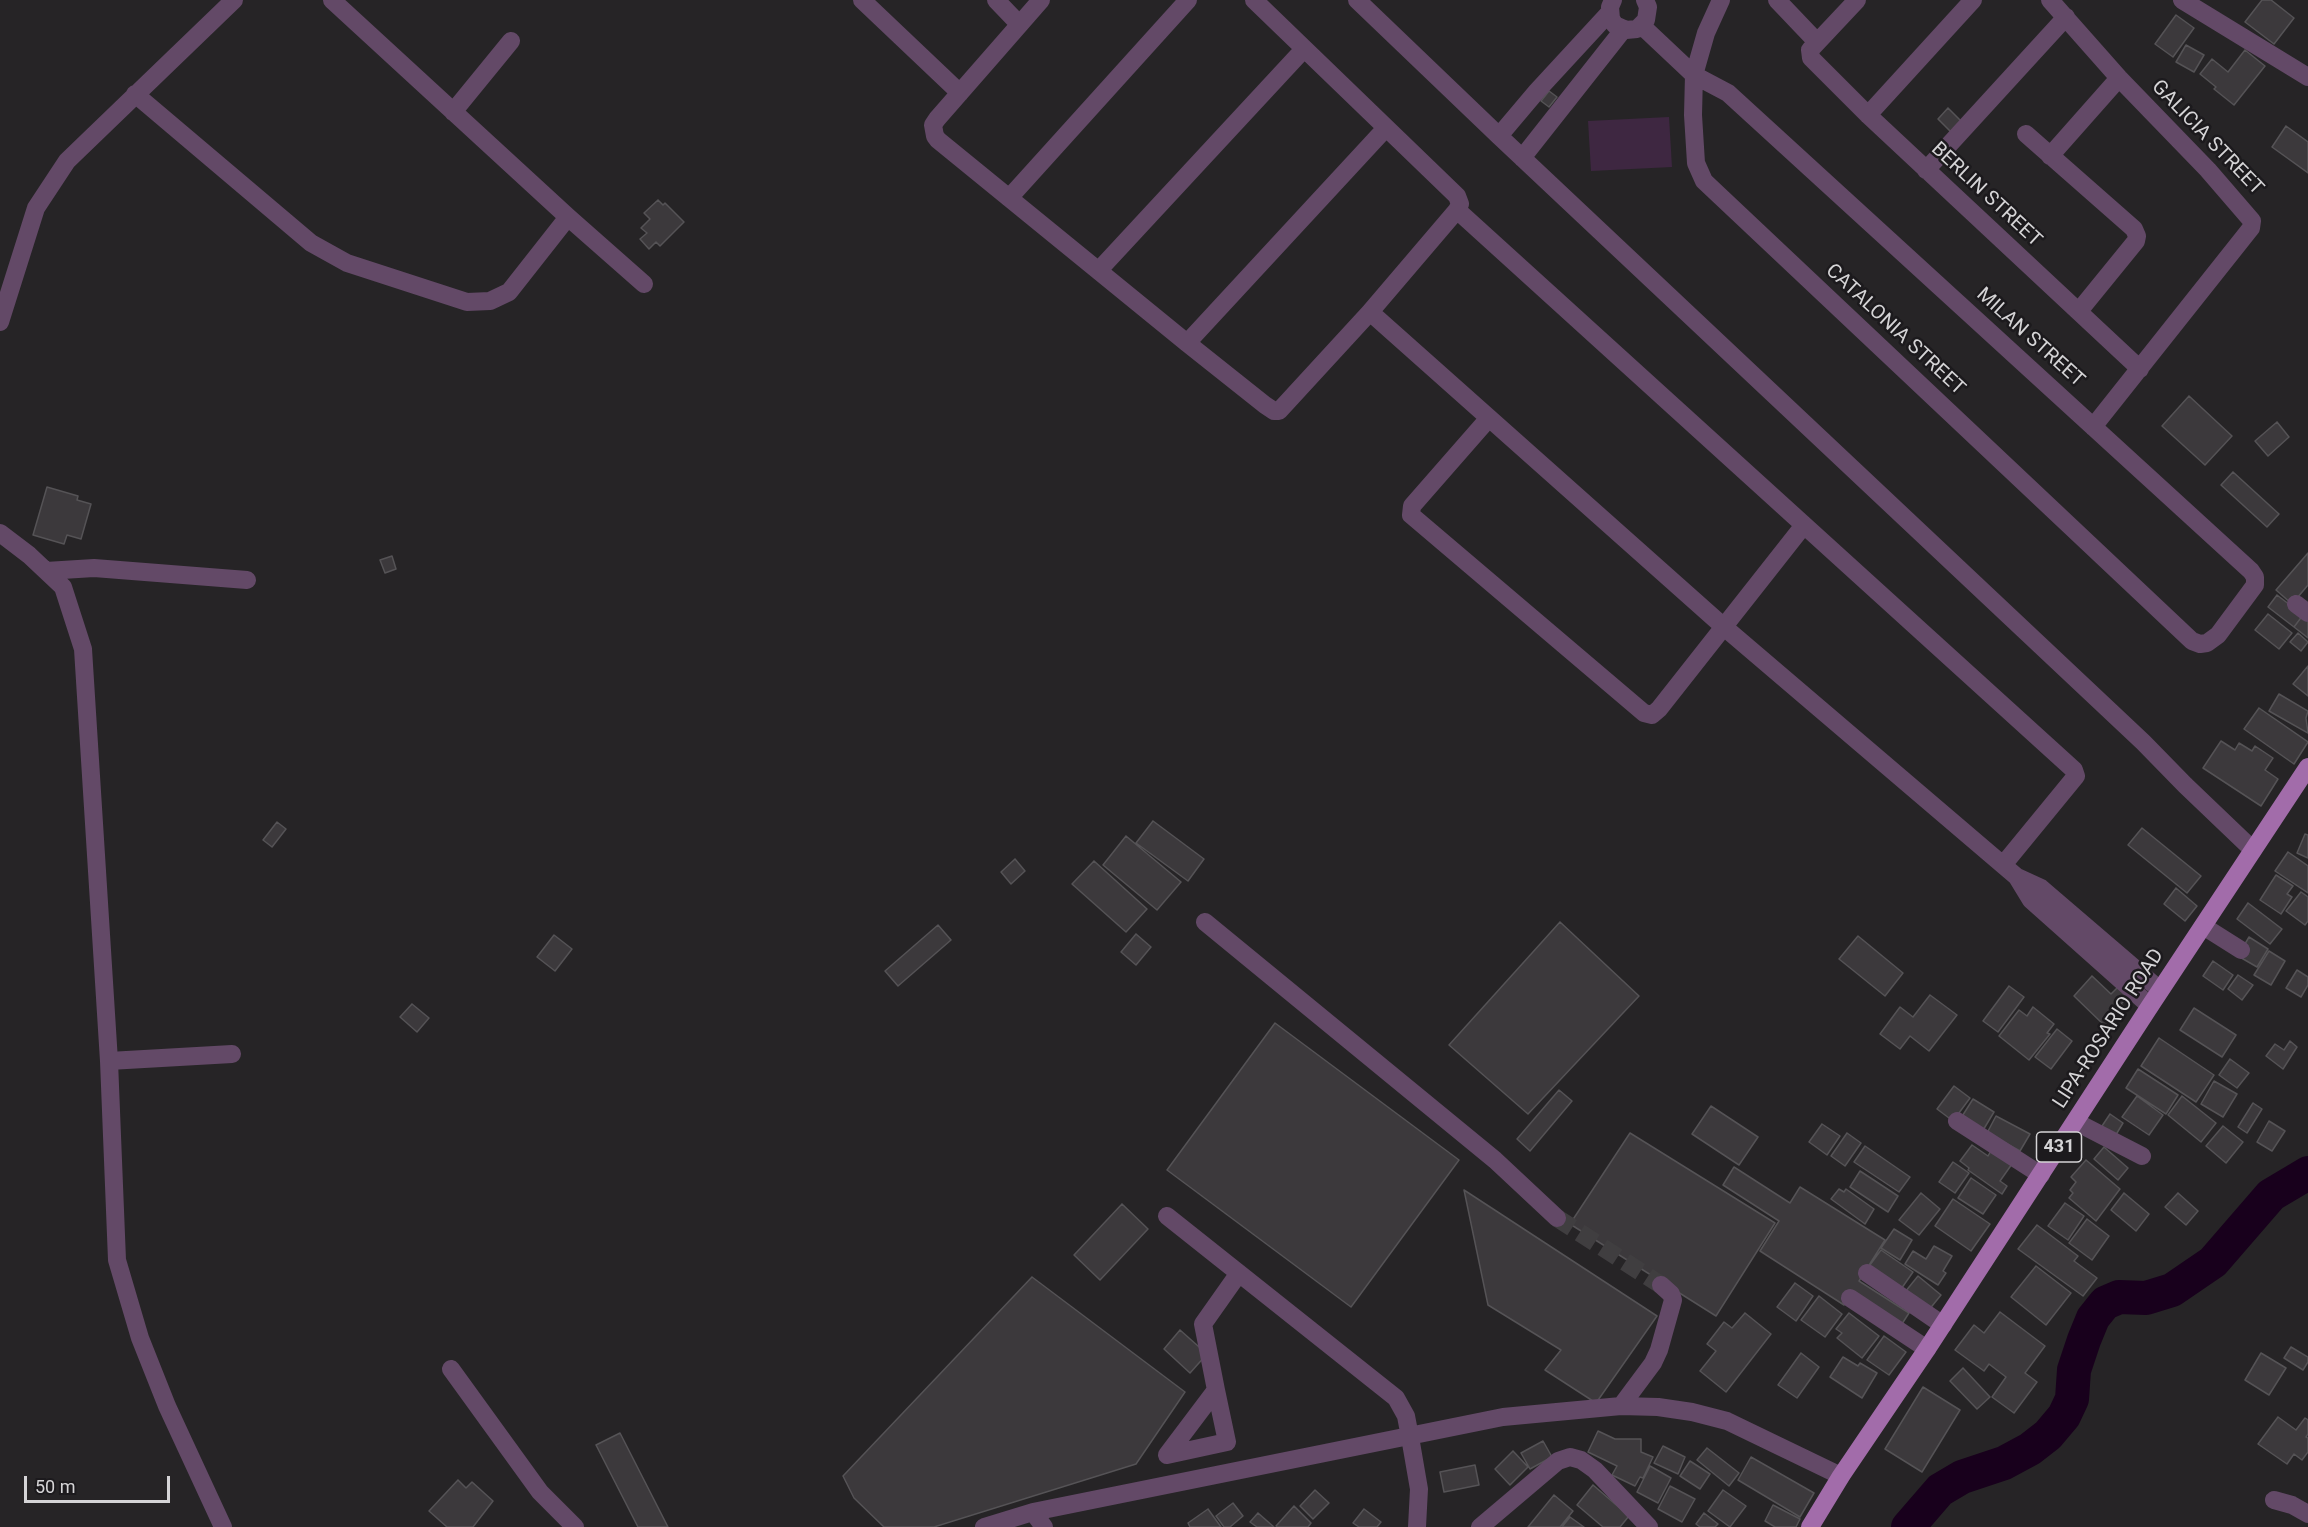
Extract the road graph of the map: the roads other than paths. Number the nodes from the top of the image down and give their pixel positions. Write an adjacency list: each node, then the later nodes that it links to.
1 (234, 0): 30 (street)
2 (332, 0): 32 (street)
3 (862, 0): 29 (street)
4 (996, 0): 18 (street)
5 (1041, 0): 18 (street)
6 (1188, 0): 41 (street)
7 (1254, 0): 23 (street)
8 (1357, 0): 37 (street)
9 (1645, 0): 19 (street)
10 (1721, 0): 25 (street, CATALONIA STREET)
11 (1777, 0): 22 (street, BERLIN STREET)
12 (1857, 0): 22 (street)
13 (1973, 0): 33 (street)
14 (2050, 0): 17 (street, GALICIA STREET)
15 (2182, 0): 26 (street)
16 (1611, 7): 20 (street); 24 (street)
17 (2066, 16): 27 (street, GALICIA STREET); 40 (street)
18 (1019, 24): 29 (street)
19 (1642, 26): 20 (street); 25 (street, MILAN STREET)
20 (1623, 30): 28 (street)
21 (511, 41): 32 (street)
22 (1814, 46): 33 (street, BERLIN STREET)
23 (1304, 49): 34 (street); 44 (street)
24 (1552, 75): 28 (street); 31 (street)
25 (1694, 75): 52 (street, MILAN STREET); 58 (street, CATALONIA STREET)
26 (2308, 77)
27 (2119, 78): 38 (street); 50 (street, GALICIA STREET)
28 (1573, 92): 35 (street)
29 (960, 93): 41 (street)
30 (135, 94): 43 (street); 48 (street)
31 (1522, 110): 35 (street); 37 (street)
32 (453, 112): 43 (street)
33 (1868, 116): 40 (street, BERLIN STREET)
34 (1385, 129): 42 (street); 49 (street)
35 (1544, 129): 39 (street)
36 (2026, 134): 38 (street)
37 (1499, 136): 39 (street)
38 (2050, 156): 46 (street)
39 (1522, 158): 60 (street)
40 (1926, 170): 46 (street, BERLIN STREET)
41 (1010, 198): 44 (street)
42 (1457, 210): 47 (street); 53 (street)
43 (568, 217): 45 (street)
44 (1099, 270): 49 (street)
45 (645, 284)
46 (2079, 311): 50 (street, BERLIN STREET)
47 (1370, 312): 49 (street); 51 (street)
48 (0, 322)
49 (1187, 343)
50 (2140, 369): 52 (street, GALICIA STREET)
51 (1489, 418): 57 (street); 57 (street)
52 (2093, 427): 58 (street, MILAN STREET)
53 (1804, 525): 57 (street); 61 (street)
54 (0, 533): 55 (street)
55 (46, 571): 56 (street); 69 (street)
56 (247, 580)
57 (1724, 627): 61 (street)
58 (2193, 641)
59 (2308, 767): 60 (main road, LIPA-ROSARIO ROAD / 431)
60 (2253, 850): 64 (main road, LIPA-ROSARIO ROAD / 431)
61 (2003, 865): 62 (street)
62 (2017, 877): 66 (street); 67 (street)
63 (1205, 922): 75 (street)
64 (2203, 926): 65 (street); 66 (main road, LIPA-ROSARIO ROAD / 431)
65 (2241, 950)
66 (2160, 990): 67 (main road, LIPA-ROSARIO ROAD / 431)
67 (2150, 1006): 71 (main road, LIPA-ROSARIO ROAD / 431)
68 (232, 1054): 69 (street)
69 (109, 1061): 90 (street)
70 (1957, 1121): 73 (street)
71 (2076, 1122): 72 (street); 73 (main road, LIPA-ROSARIO ROAD / 431)
72 (2142, 1156)
73 (2041, 1175): 80 (main road, LIPA-ROSARIO ROAD / 431)
74 (1167, 1216): 76 (street)
75 (1557, 1218)
76 (1239, 1273): 83 (street); 85 (street)
77 (1867, 1273): 80 (street)
78 (1661, 1285): 84 (street)
79 (1850, 1298): 81 (street)
80 (1943, 1324): 81 (main road, LIPA-ROSARIO ROAD / 431)
81 (1927, 1349): 86 (main road, LIPA-ROSARIO ROAD / 431)
82 (451, 1369): 91 (street)
83 (1216, 1390)
84 (1621, 1406): 85 (street); 86 (street)
85 (1410, 1437): 88 (street); 94 (street)
86 (1841, 1476): 97 (main road, LIPA-ROSARIO ROAD / 431)
87 (2274, 1500): 89 (street)
88 (1033, 1512): 92 (street); 93 (street)
89 (2308, 1514)
90 (223, 1527)
91 (575, 1527)
92 (984, 1527)
93 (1044, 1527)
94 (1418, 1527)
95 (1480, 1527): 96 (street)
96 (1649, 1527)
97 (1810, 1527)

